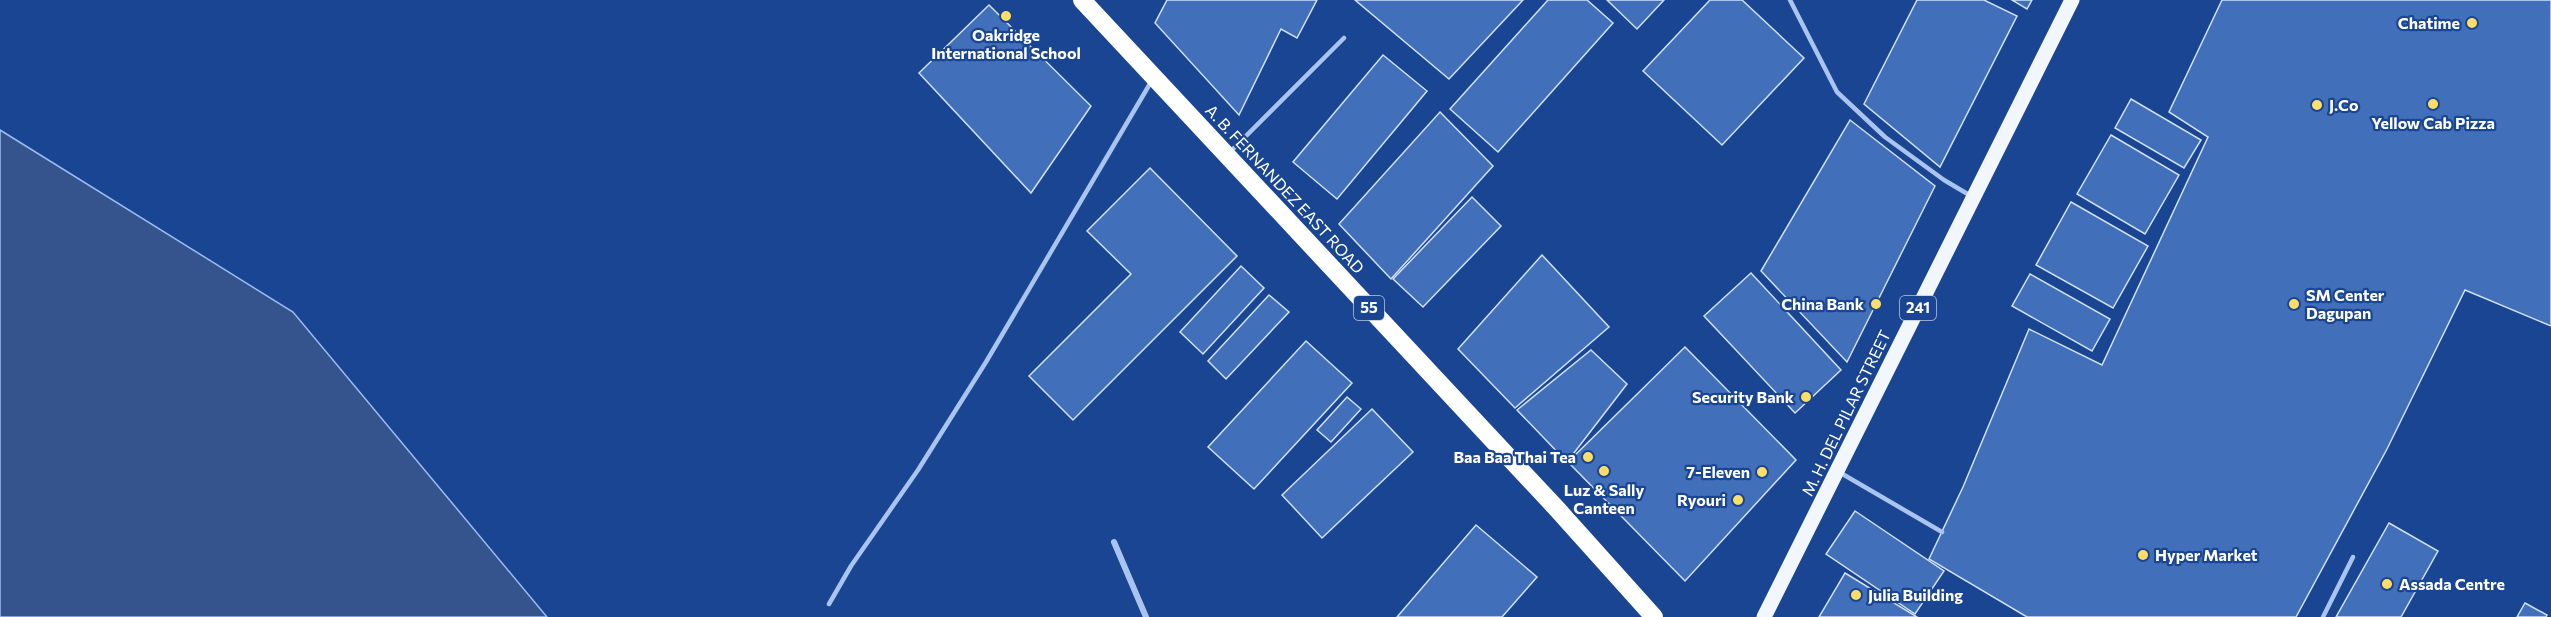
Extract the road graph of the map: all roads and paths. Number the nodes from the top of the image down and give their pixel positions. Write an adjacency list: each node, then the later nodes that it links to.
1 (1082, 0): 5 (highway, A. B. FERNANDEZ EAST ROAD / 55)
2 (1790, 0): 7 (lane)
3 (2072, 0): 7 (main road, M. H. DEL PILAR STREET / 241)
4 (1344, 38): 6 (lane)
5 (1154, 77): 6 (highway, A. B. FERNANDEZ EAST ROAD / 55); 12 (lane)
6 (1226, 156): 14 (highway, A. B. FERNANDEZ EAST ROAD / 55)
7 (1973, 197): 8 (main road, M. H. DEL PILAR STREET / 241)
8 (1837, 471): 9 (lane); 15 (main road, M. H. DEL PILAR STREET / 241)
9 (1942, 532)
10 (1114, 542): 13 (street)
11 (2354, 557): 16 (lane)
12 (829, 604)
13 (1146, 617)
14 (1654, 617)
15 (1764, 617)
16 (2322, 617)

